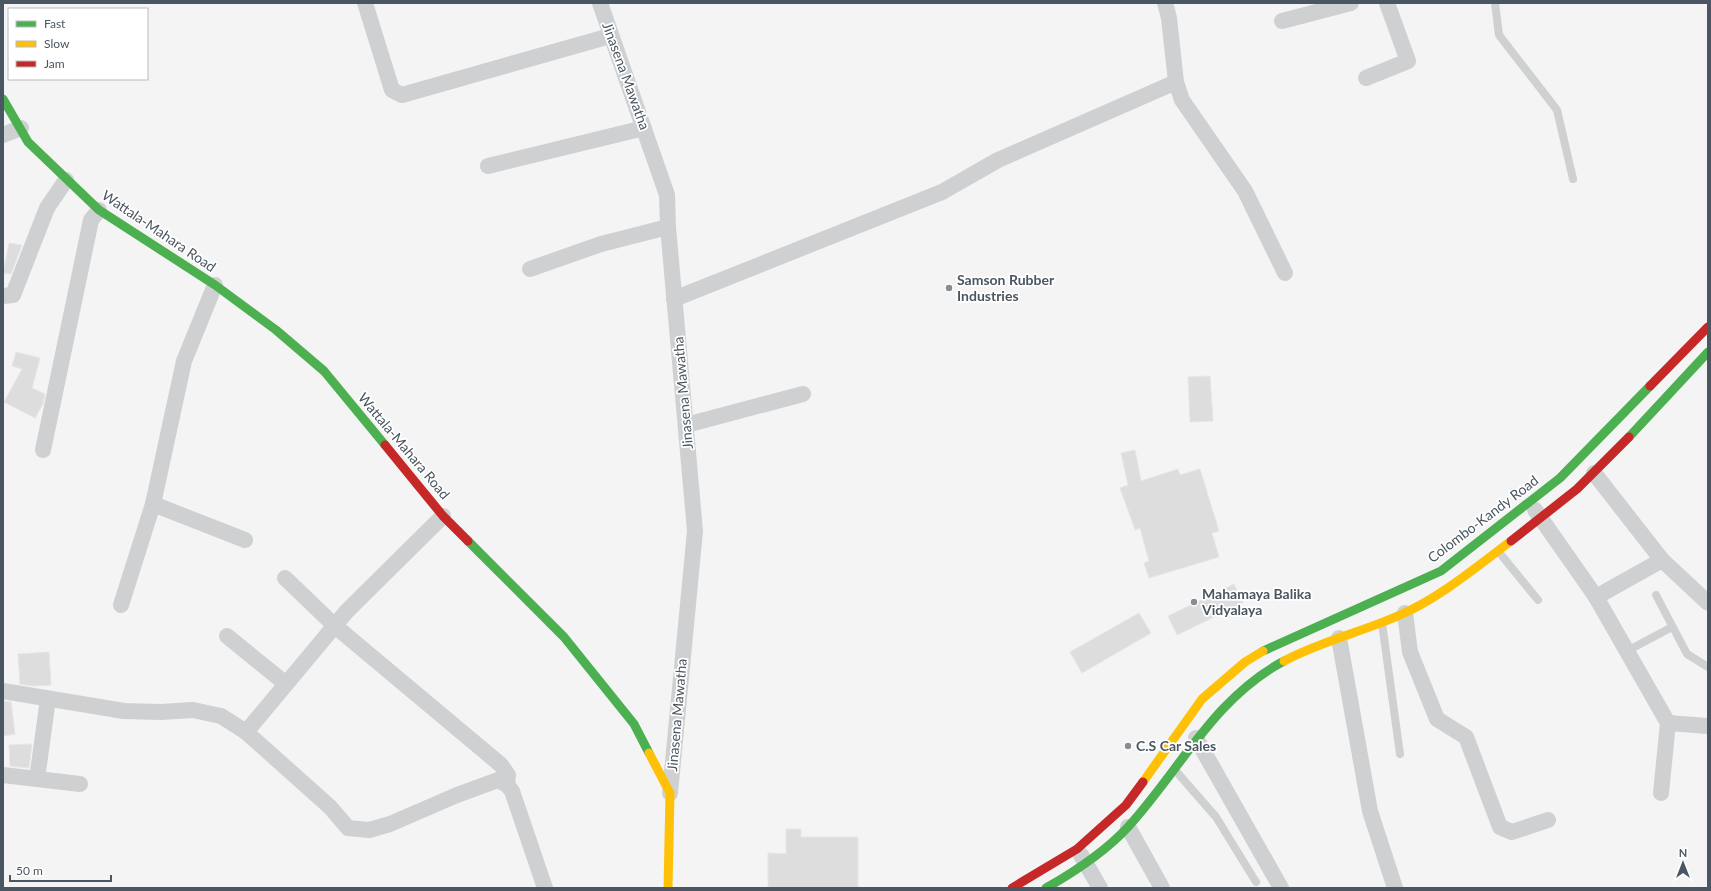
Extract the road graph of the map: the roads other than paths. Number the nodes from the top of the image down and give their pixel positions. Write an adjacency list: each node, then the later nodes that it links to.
1 (365, 3): 8 (street)
2 (600, 3): 8 (street, Jinasena Mawatha)
3 (1165, 3): 10 (street)
4 (1351, 3): 7 (street)
5 (1387, 3): 9 (street)
6 (1495, 3): 16 (lane)
7 (1282, 21)
8 (610, 36): 13 (street, Jinasena Mawatha)
9 (1366, 78)
10 (1176, 82): 21 (street); 24 (street)
11 (3, 99): 12 (main road, Wattala-Mahara Road)
12 (21, 128): 14 (street); 17 (main road, Wattala-Mahara Road)
13 (644, 128): 15 (street); 19 (street, Jinasena Mawatha)
14 (3, 134)
15 (488, 166)
16 (1573, 179)
17 (66, 180): 18 (main road, Wattala-Mahara Road); 23 (street)
18 (99, 210): 22 (main road, Wattala-Mahara Road); 29 (street)
19 (668, 227): 20 (street); 24 (street, Jinasena Mawatha)
20 (530, 269)
21 (1285, 274)
22 (214, 285): 32 (street); 33 (main road, Wattala-Mahara Road)
23 (3, 296)
24 (674, 299): 28 (street, Jinasena Mawatha)
25 (1708, 327): 31 (main road, Colombo-Kandy Road)
26 (1708, 352): 30 (main road)
27 (803, 394): 28 (street)
28 (686, 424): 65 (street, Jinasena Mawatha)
29 (43, 450)
30 (1594, 473): 34 (main road); 37 (street)
31 (1530, 502): 34 (street); 69 (main road, Colombo-Kandy Road)
32 (153, 504): 35 (street); 43 (street)
33 (443, 516): 46 (street); 65 (main road, Wattala-Mahara Road)
34 (1541, 518): 36 (main road); 40 (street)
35 (245, 540)
36 (1498, 551): 41 (lane); 44 (main road)
37 (1662, 560): 40 (street); 42 (street)
38 (285, 578): 46 (street)
39 (1656, 595): 47 (lane)
40 (1596, 597): 50 (street)
41 (1538, 600)
42 (1708, 603)
43 (121, 605)
44 (1405, 614): 45 (main road); 67 (street)
45 (1382, 623): 49 (main road); 59 (lane)
46 (335, 626): 52 (street); 64 (street)
47 (1672, 627): 50 (lane); 51 (lane)
48 (227, 636): 52 (street)
49 (1340, 638): 58 (main road); 79 (street)
50 (1627, 651): 55 (street)
51 (1708, 667)
52 (286, 684): 57 (street)
53 (3, 691): 54 (street)
54 (48, 699): 57 (street); 62 (street)
55 (1668, 723): 56 (street); 66 (street)
56 (1708, 726)
57 (246, 732): 64 (street)
58 (1196, 738): 60 (main road); 78 (street)
59 (1400, 754)
60 (1174, 769): 68 (main road); 71 (lane)
61 (3, 775): 62 (street)
62 (37, 779): 63 (street)
63 (80, 784)
64 (507, 785): 72 (street)
65 (670, 793): 73 (main road, Wattala-Mahara Road)
66 (1661, 793)
67 (1548, 820)
68 (1128, 827): 70 (main road); 77 (street)
69 (1077, 848): 70 (street); 74 (main road, Colombo-Kandy Road)
70 (1086, 865): 75 (main road); 76 (street)
71 (1256, 882)
72 (545, 888)
73 (668, 888)
74 (1012, 888)
75 (1046, 888)
76 (1100, 888)
77 (1162, 888)
78 (1281, 888)
79 (1395, 888)

